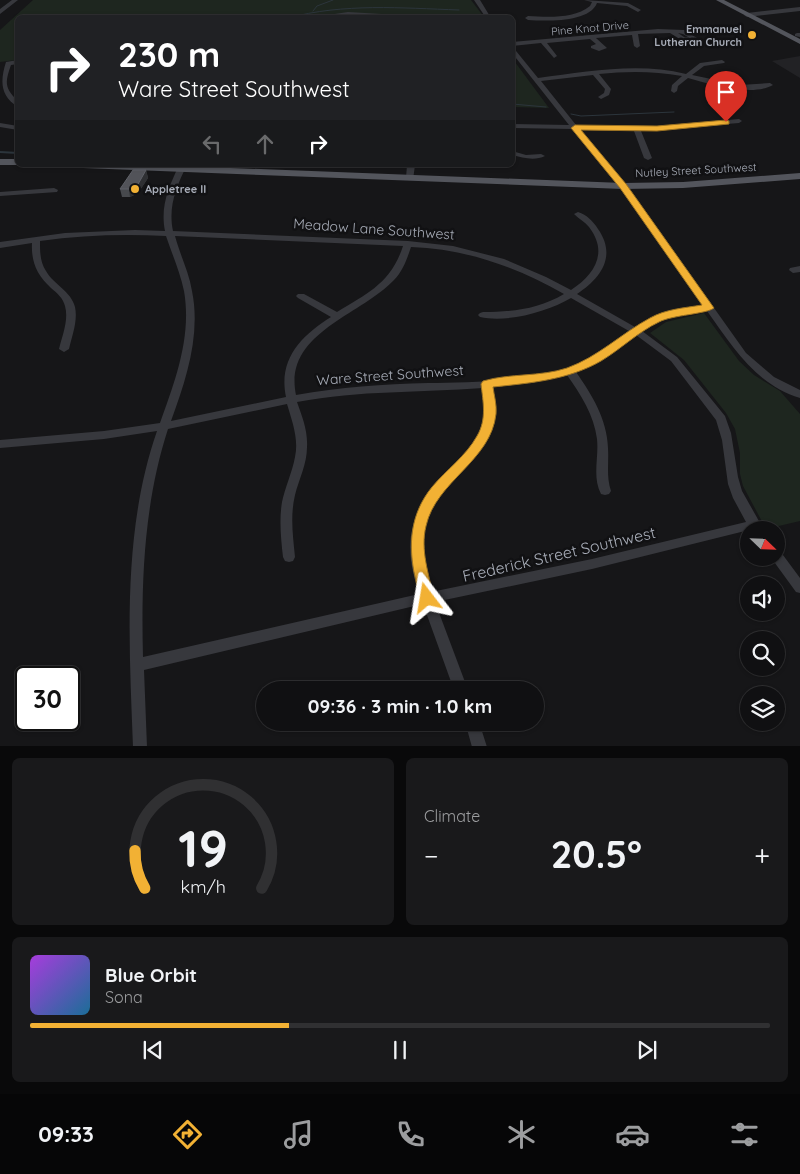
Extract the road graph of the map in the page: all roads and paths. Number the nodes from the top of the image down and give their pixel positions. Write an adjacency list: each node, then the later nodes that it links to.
1 (15, 0): 7 (street)
2 (477, 0): 14 (street)
3 (587, 0): 4 (street)
4 (595, 0): 9 (street); 15 (street)
5 (719, 0): 11 (main road)
6 (728, 0): 11 (main road)
7 (3, 7): 10 (street)
8 (800, 9): 11 (street)
9 (638, 10)
10 (0, 12)
11 (751, 14): 19 (main road)
12 (334, 15): 13 (street)
13 (361, 15)
14 (487, 15)
15 (528, 18)
16 (670, 31): 17 (street, Pine Knot Drive)
17 (635, 34): 18 (street, Pine Knot Drive); 23 (street)
18 (590, 36): 20 (street, Pine Knot Drive); 22 (street)
19 (799, 37)
20 (543, 42): 21 (street, Pine Knot Drive); 25 (street)
21 (515, 44)
22 (599, 45)
23 (637, 46)
24 (515, 52): 30 (street)
25 (554, 56)
26 (722, 62): 29 (street)
27 (15, 63): 32 (street)
28 (595, 74): 29 (street); 30 (street); 34 (street)
29 (686, 76): 31 (street); 33 (street)
30 (535, 77): 40 (street)
31 (770, 85)
32 (1, 88): 35 (street)
33 (674, 91)
34 (601, 97)
35 (15, 102)
36 (739, 121): 41 (street)
37 (0, 125): 39 (street)
38 (515, 126): 40 (street)
39 (15, 128)
40 (575, 128): 41 (street); 54 (street)
41 (636, 128): 46 (street)
42 (515, 154): 43 (street)
43 (541, 156)
44 (0, 157): 45 (main road)
45 (15, 158)
46 (648, 158)
47 (0, 162): 48 (main road)
48 (15, 162)
49 (182, 167): 52 (main road, Nutley Street Southwest); 58 (street)
50 (270, 167): 52 (main road, Nutley Street Southwest)
51 (800, 170): 54 (main road, Nutley Street Southwest)
52 (410, 172): 54 (main road, Nutley Street Southwest)
53 (800, 176): 54 (main road, Nutley Street Southwest)
54 (621, 183): 64 (street)
55 (54, 190): 56 (street)
56 (0, 194)
57 (578, 214): 62 (street)
58 (169, 234): 59 (street, Meadow Lane Southwest); 60 (street, Meadow Lane Southwest); 73 (street)
59 (36, 239): 61 (street, Meadow Lane Southwest); 68 (street)
60 (408, 244): 62 (street, Meadow Lane Southwest); 66 (street)
61 (0, 245)
62 (571, 294): 65 (street); 67 (street, Meadow Lane Southwest)
63 (301, 296): 66 (street)
64 (709, 308): 67 (street, Ware Street Southwest); 71 (street)
65 (483, 315)
66 (337, 316): 72 (street)
67 (636, 332): 69 (street, Ware Street Southwest); 76 (street, Meadow Lane Southwest)
68 (64, 349)
69 (570, 371): 70 (street, Ware Street Southwest); 75 (street)
70 (487, 384): 72 (street, Ware Street Southwest); 81 (street)
71 (800, 394)
72 (290, 399): 73 (street, Ware Street Southwest); 78 (street)
73 (165, 426): 74 (street, Ware Street Southwest); 82 (street)
74 (0, 444)
75 (605, 491)
76 (752, 521)
77 (740, 531): 81 (street, Frederick Street Southwest)
78 (288, 556)
79 (784, 566): 80 (street)
80 (800, 588)
81 (427, 598): 82 (street, Frederick Street Southwest); 83 (street)
82 (137, 666): 85 (street)
83 (458, 681)
84 (475, 731): 86 (street)
85 (140, 746)
86 (480, 746)

